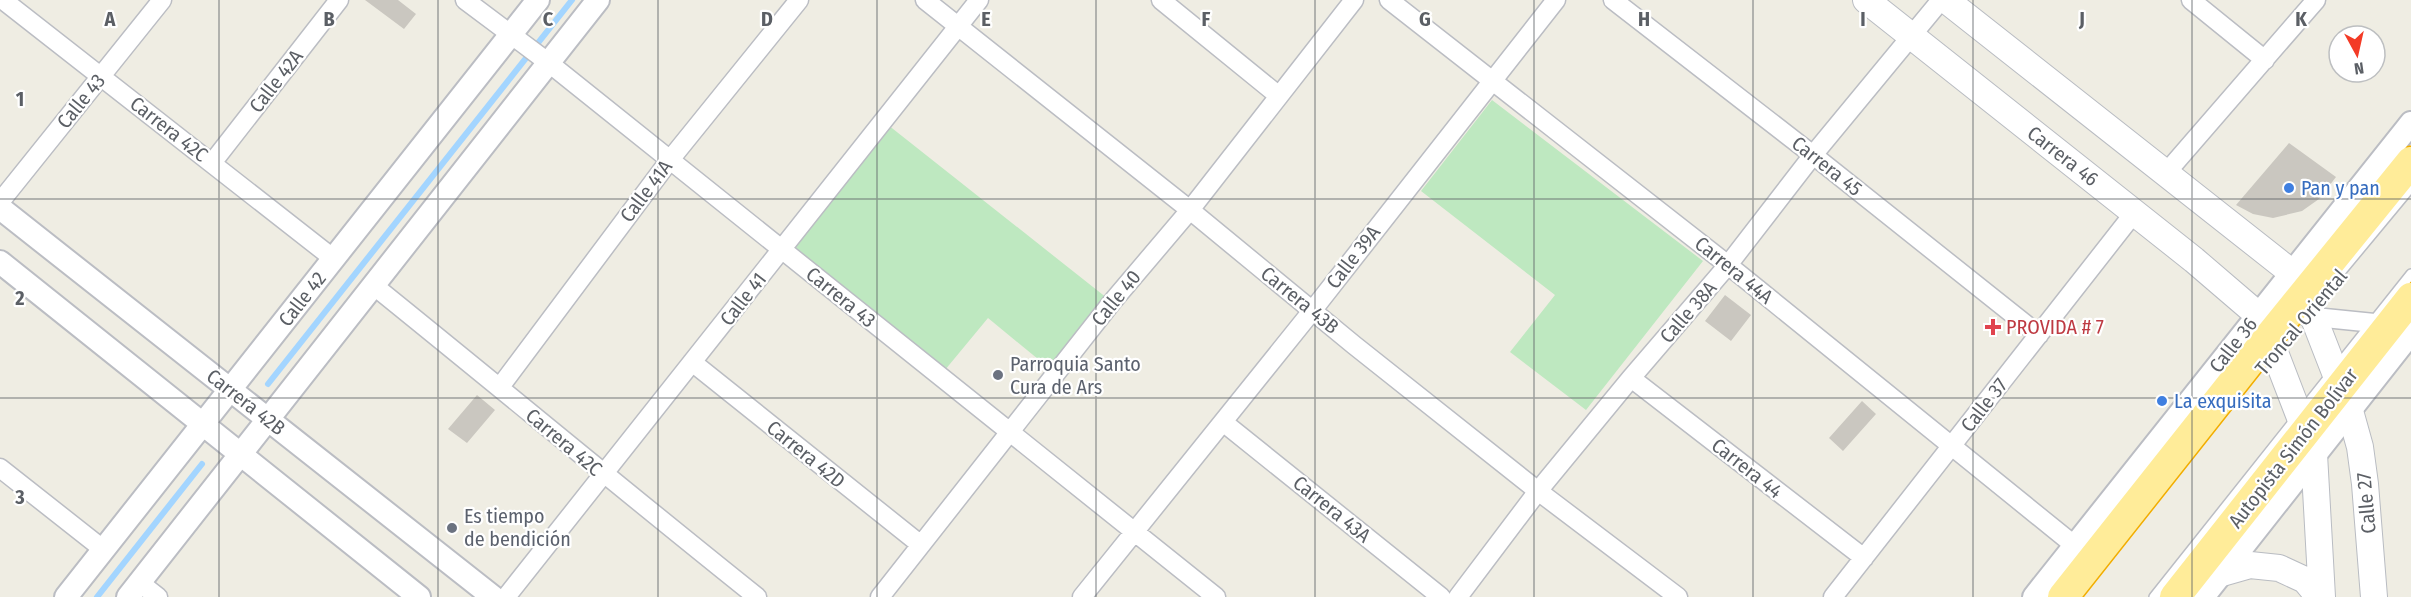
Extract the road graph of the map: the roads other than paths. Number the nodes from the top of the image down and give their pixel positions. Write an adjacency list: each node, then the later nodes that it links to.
1 (3, 0): 25 (street, Carrera 42C)
2 (162, 0): 25 (street, Calle 43)
3 (339, 0): 32 (street, Calle 42A)
4 (465, 0): 22 (street, Carrera 43)
5 (538, 0): 22 (street, Calle 42)
6 (598, 0): 24 (street)
7 (799, 0): 30 (street, Calle 41A)
8 (925, 0): 20 (street, Carrera 43B)
9 (978, 0): 20 (street, Calle 41)
10 (1161, 0): 27 (street)
11 (1354, 0): 27 (street, Calle 40)
12 (1389, 0): 26 (street, Carrera 44A)
13 (1556, 0): 26 (street, Calle 39A)
14 (1613, 0): 29 (street, Carrera 45)
15 (1866, 0): 21 (main road, Carrera 46)
16 (1941, 0): 21 (street, Calle 38A)
17 (1946, 0): 33 (main road)
18 (2191, 0): 23 (street)
19 (2316, 0): 23 (street)
20 (958, 26): 37 (street, Carrera 43B); 39 (street, Calle 41)
21 (1912, 37): 29 (street, Calle 38A); 38 (main road, Carrera 46)
22 (514, 39): 24 (street, Carrera 43); 40 (street, Calle 42)
23 (2265, 60): 33 (street)
24 (545, 61): 30 (street, Carrera 43); 44 (street)
25 (101, 75): 32 (street, Carrera 42C); 35 (street, Calle 43)
26 (1494, 80): 42 (street, Carrera 44A); 46 (street, Calle 39A)
27 (1279, 96): 37 (street, Calle 40)
28 (2411, 123): 47 (street, Calle 36)
29 (1813, 155): 42 (street, Calle 38A); 49 (street, Carrera 45)
30 (669, 161): 39 (street, Carrera 43); 52 (street, Calle 41A)
31 (2411, 162): 47 (highway)
32 (212, 163): 40 (street, Carrera 42C)
33 (2166, 173): 47 (main road)
34 (2411, 187): 47 (lane, Troncal Oriental)
35 (0, 202)
36 (0, 208): 53 (street, Carrera 42B)
37 (1190, 210): 46 (street, Carrera 43B); 58 (street, Calle 40)
38 (2134, 213): 47 (main road, Carrera 46); 49 (street, Calle 37)
39 (782, 249): 50 (street, Calle 41); 58 (street, Carrera 43)
40 (334, 258): 53 (street, Calle 42)
41 (0, 262): 57 (street)
42 (1728, 265): 51 (street, Calle 38A); 60 (street, Carrera 44A)
43 (2411, 274): 48 (lane)
44 (374, 285): 52 (street, Carrera 42C); 55 (street)
45 (2411, 298): 48 (highway, Autopista Simón Bolívar)
46 (1312, 311): 56 (street, Calle 39A); 64 (street, Carrera 43B)
47 (2288, 321): 48 (street); 54 (main road, Carrera 46); 59 (main road, Carrera 46); 67 (street, Calle 36); 86 (highway)
48 (2396, 327): 54 (highway, Autopista Simón Bolívar)
49 (2039, 335): 60 (street, Calle 37)
50 (692, 362): 63 (street, Calle 41); 66 (street, Carrera 42D)
51 (1631, 378): 64 (street, Calle 38A); 69 (street, Carrera 44)
52 (500, 387): 63 (street, Carrera 42C)
53 (230, 390): 55 (street, Carrera 42B); 57 (street, Calle 42)
54 (2341, 390): 59 (highway, Autopista Simón Bolívar); 91 (main road, Calle 27)
55 (268, 419): 61 (street); 75 (street, Carrera 42B)
56 (1223, 422): 65 (street, Calle 39A); 81 (street, Carrera 43A)
57 (203, 424): 61 (street); 68 (street, Calle 42)
58 (1010, 431): 65 (street, Carrera 43); 66 (street, Calle 40)
59 (2306, 433): 70 (street); 87 (lane); 88 (highway, Autopista Simón Bolívar); 90 (main road)
60 (1952, 446): 67 (street, Carrera 44A); 69 (street, Calle 37)
61 (240, 454): 71 (street); 74 (street)
62 (0, 468): 68 (street)
63 (603, 475): 76 (street, Calle 41); 77 (street, Carrera 42C)
64 (1538, 491): 82 (street, Calle 38A); 83 (street, Carrera 43B)
65 (1134, 532): 79 (street, Calle 39A); 80 (street, Carrera 43)
66 (921, 545): 78 (street, Calle 40)
67 (2074, 545): 85 (street, Calle 36)
68 (104, 550): 72 (street, Calle 42)
69 (1864, 558): 84 (street, Calle 37)
70 (2222, 573): 89 (street); 90 (main road)
71 (134, 589): 73 (street)
72 (66, 597)
73 (158, 597)
74 (419, 597)
75 (493, 597)
76 (506, 597)
77 (757, 597)
78 (880, 597)
79 (1082, 597)
80 (1216, 597)
81 (1441, 597)
82 (1458, 597)
83 (1678, 597)
84 (1833, 597)
85 (2034, 597)
86 (2063, 597)
87 (2154, 597)
88 (2175, 597)
89 (2203, 597)
90 (2320, 597)
91 (2374, 597)

